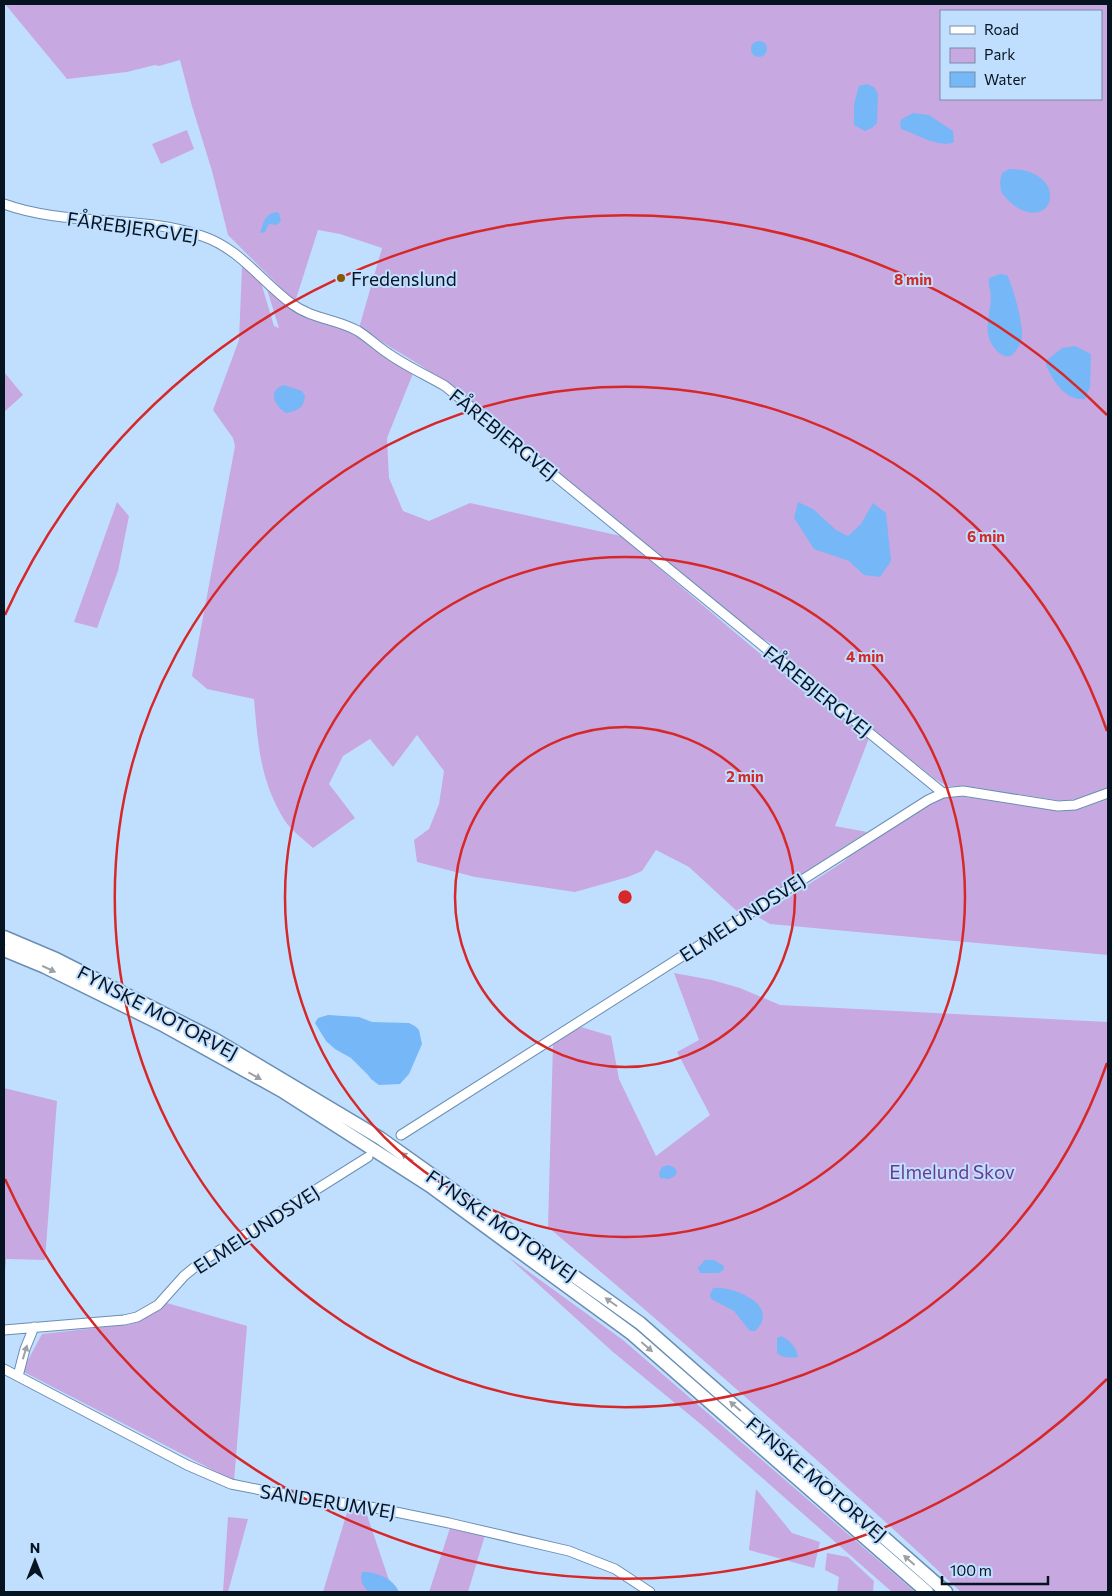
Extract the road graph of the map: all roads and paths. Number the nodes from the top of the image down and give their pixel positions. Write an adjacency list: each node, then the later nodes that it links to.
1 (4, 204): 2 (street, FÅREBJERGVEJ)
2 (943, 793): 3 (street, ELMELUNDSVEJ); 6 (street, ELMELUNDSVEJ)
3 (1108, 793)
4 (4, 937): 14 (highway, FYNSKE MOTORVEJ, one-way to 4)
5 (4, 950): 13 (highway, FYNSKE MOTORVEJ, one-way to 13)
6 (401, 1135)
7 (368, 1157): 8 (street, ELMELUNDSVEJ)
8 (34, 1328): 9 (street, ELMELUNDSVEJ); 11 (street, one-way to 8)
9 (4, 1330)
10 (4, 1369): 11 (street, SANDERUMVEJ)
11 (18, 1376): 12 (street, SANDERUMVEJ)
12 (650, 1592)
13 (927, 1592)
14 (946, 1592)

